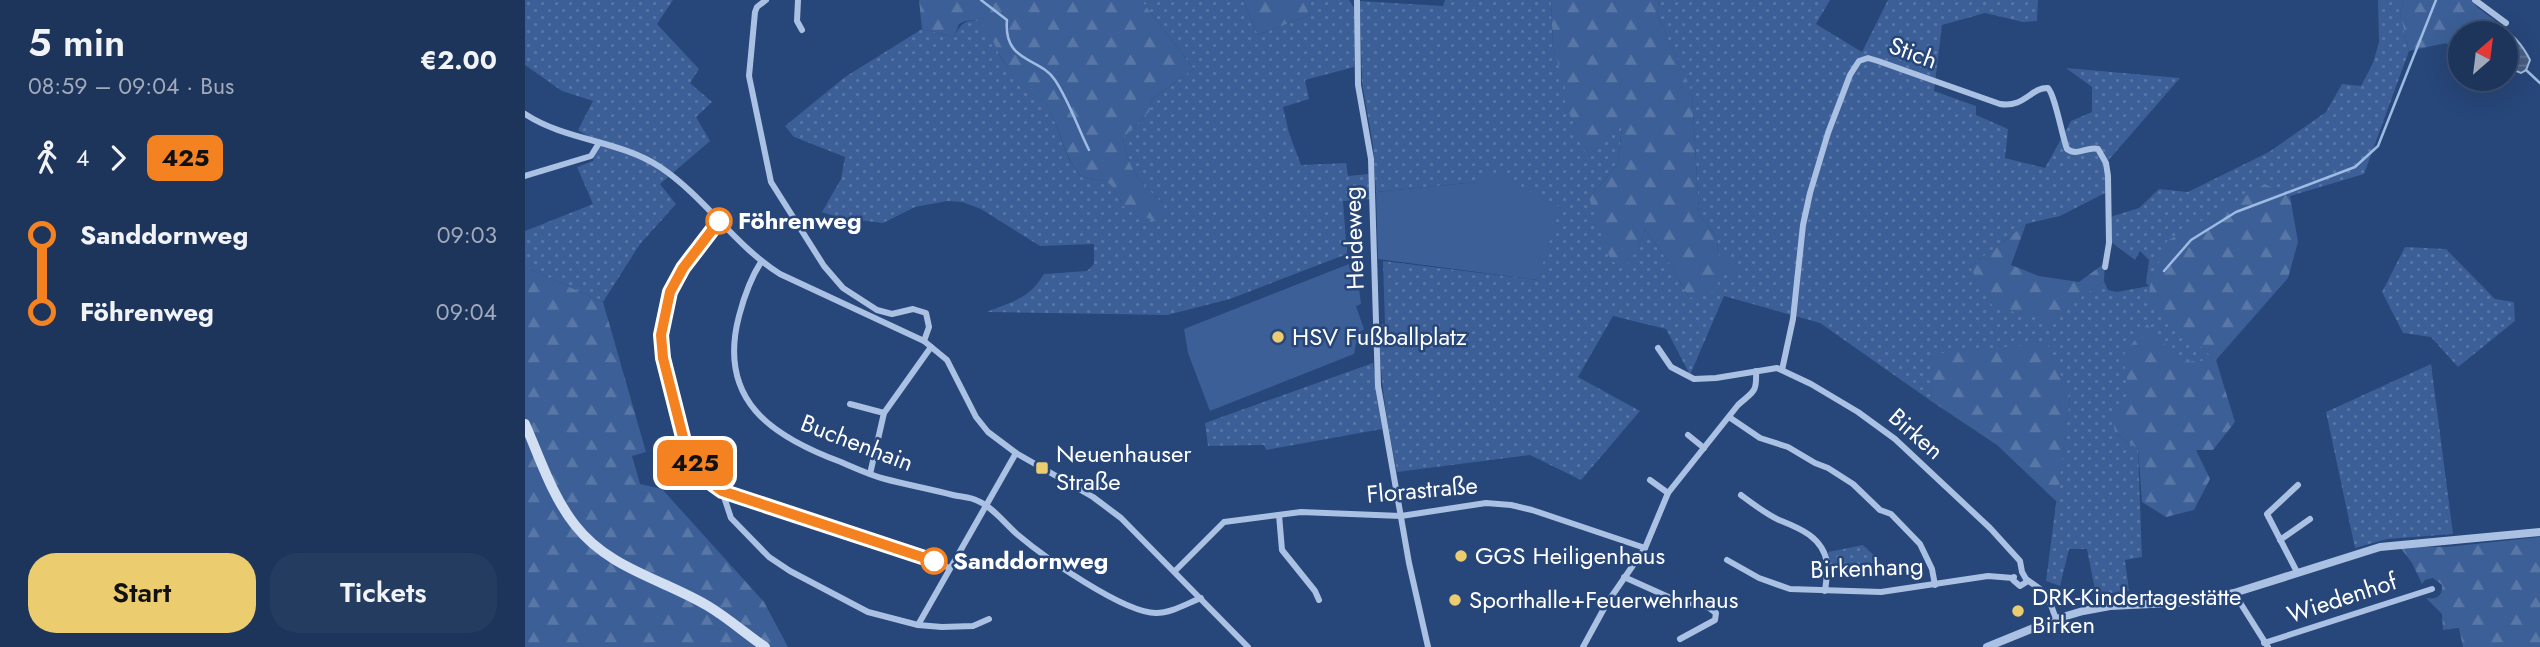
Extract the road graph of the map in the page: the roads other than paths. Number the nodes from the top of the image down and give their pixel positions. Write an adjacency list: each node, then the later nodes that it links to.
1 (766, 0): 13 (street)
2 (798, 0): 6 (street)
3 (1357, 0): 33 (street, Heideweg)
4 (2475, 0): 5 (street)
5 (2503, 21)
6 (801, 30)
7 (525, 114): 8 (street)
8 (599, 143): 9 (street); 10 (street)
9 (525, 176)
10 (719, 221): 11 (street); 28 (street)
11 (761, 262): 13 (street); 25 (street, Buchenhain)
12 (2105, 267): 16 (street, Stich)
13 (923, 341): 14 (street)
14 (931, 347): 19 (street); 24 (street)
15 (1658, 348): 17 (street, Birken)
16 (1783, 370): 17 (street, Birken); 41 (street, Birken)
17 (1756, 371): 20 (street)
18 (850, 404): 19 (street)
19 (884, 413): 25 (street)
20 (1729, 417): 23 (street); 46 (street)
21 (525, 424): 57 (main road)
22 (1688, 435): 23 (street)
23 (1704, 448): 29 (street)
24 (1016, 453): 31 (street); 40 (street)
25 (870, 474): 31 (street, Buchenhain)
26 (1650, 480): 29 (street)
27 (2298, 485): 36 (street)
28 (722, 491): 39 (street); 54 (street)
29 (1668, 493): 37 (street)
30 (1741, 495): 48 (street)
31 (985, 505): 39 (street); 50 (street)
32 (1279, 515): 33 (street, Florastraße); 40 (street, Florastraße); 51 (street)
33 (1401, 516): 37 (street, Florastraße); 59 (street, Heideweg)
34 (2310, 519): 36 (street)
35 (2540, 532): 42 (street)
36 (2280, 540): 42 (street)
37 (1645, 548): 43 (street)
38 (1727, 560): 48 (street, Birkenhang)
39 (950, 568): 54 (street)
40 (1175, 571): 50 (street)
41 (2022, 572): 44 (street); 45 (street, Birken)
42 (2297, 572): 49 (street)
43 (1624, 577): 55 (street); 60 (street)
44 (2013, 578): 45 (street); 46 (street, Birkenhang)
45 (2028, 581): 53 (street, Birken)
46 (1935, 585): 48 (street, Birkenhang)
47 (2432, 589): 56 (street, Wiedenhof)
48 (1825, 591)
49 (2234, 593): 53 (street); 56 (street, Wiedenhof)
50 (1201, 598): 58 (street)
51 (1319, 600)
52 (989, 619): 54 (street)
53 (2056, 619): 61 (street)
54 (918, 625)
55 (1680, 639)
56 (2266, 645)
57 (765, 647)
58 (1248, 647)
59 (1428, 647)
60 (1583, 647)
61 (1987, 647)

